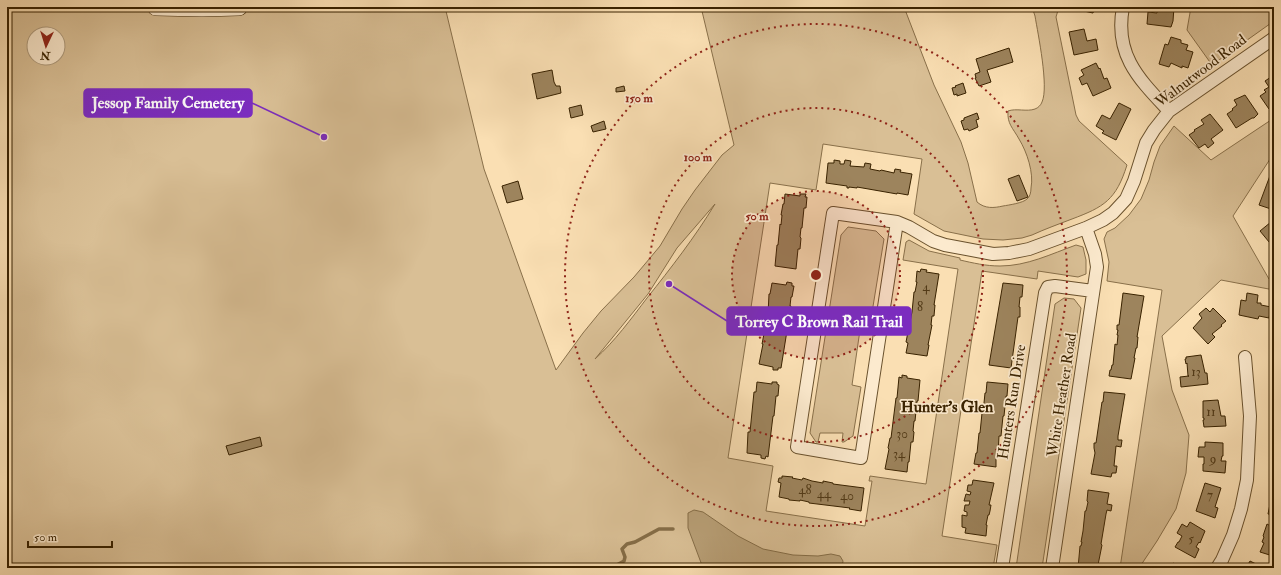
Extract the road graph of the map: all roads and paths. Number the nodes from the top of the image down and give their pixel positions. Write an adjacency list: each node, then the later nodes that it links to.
1 (156, 7): 2 (main road)
2 (239, 7)
3 (1123, 7): 5 (street)
4 (1274, 38): 5 (street, Walnutwood Road)
5 (1169, 111): 7 (street, Walnutwood Road)
6 (897, 222): 6 (street, Walnutwood Road); 7 (street, Walnutwood Road)
7 (1086, 228): 8 (street, White Heather Road)
8 (1094, 291): 10 (street, Hunters Run Drive); 11 (street, White Heather Road)
9 (1244, 357): 12 (street)
10 (1002, 568)
11 (1052, 568)
12 (1217, 568)

